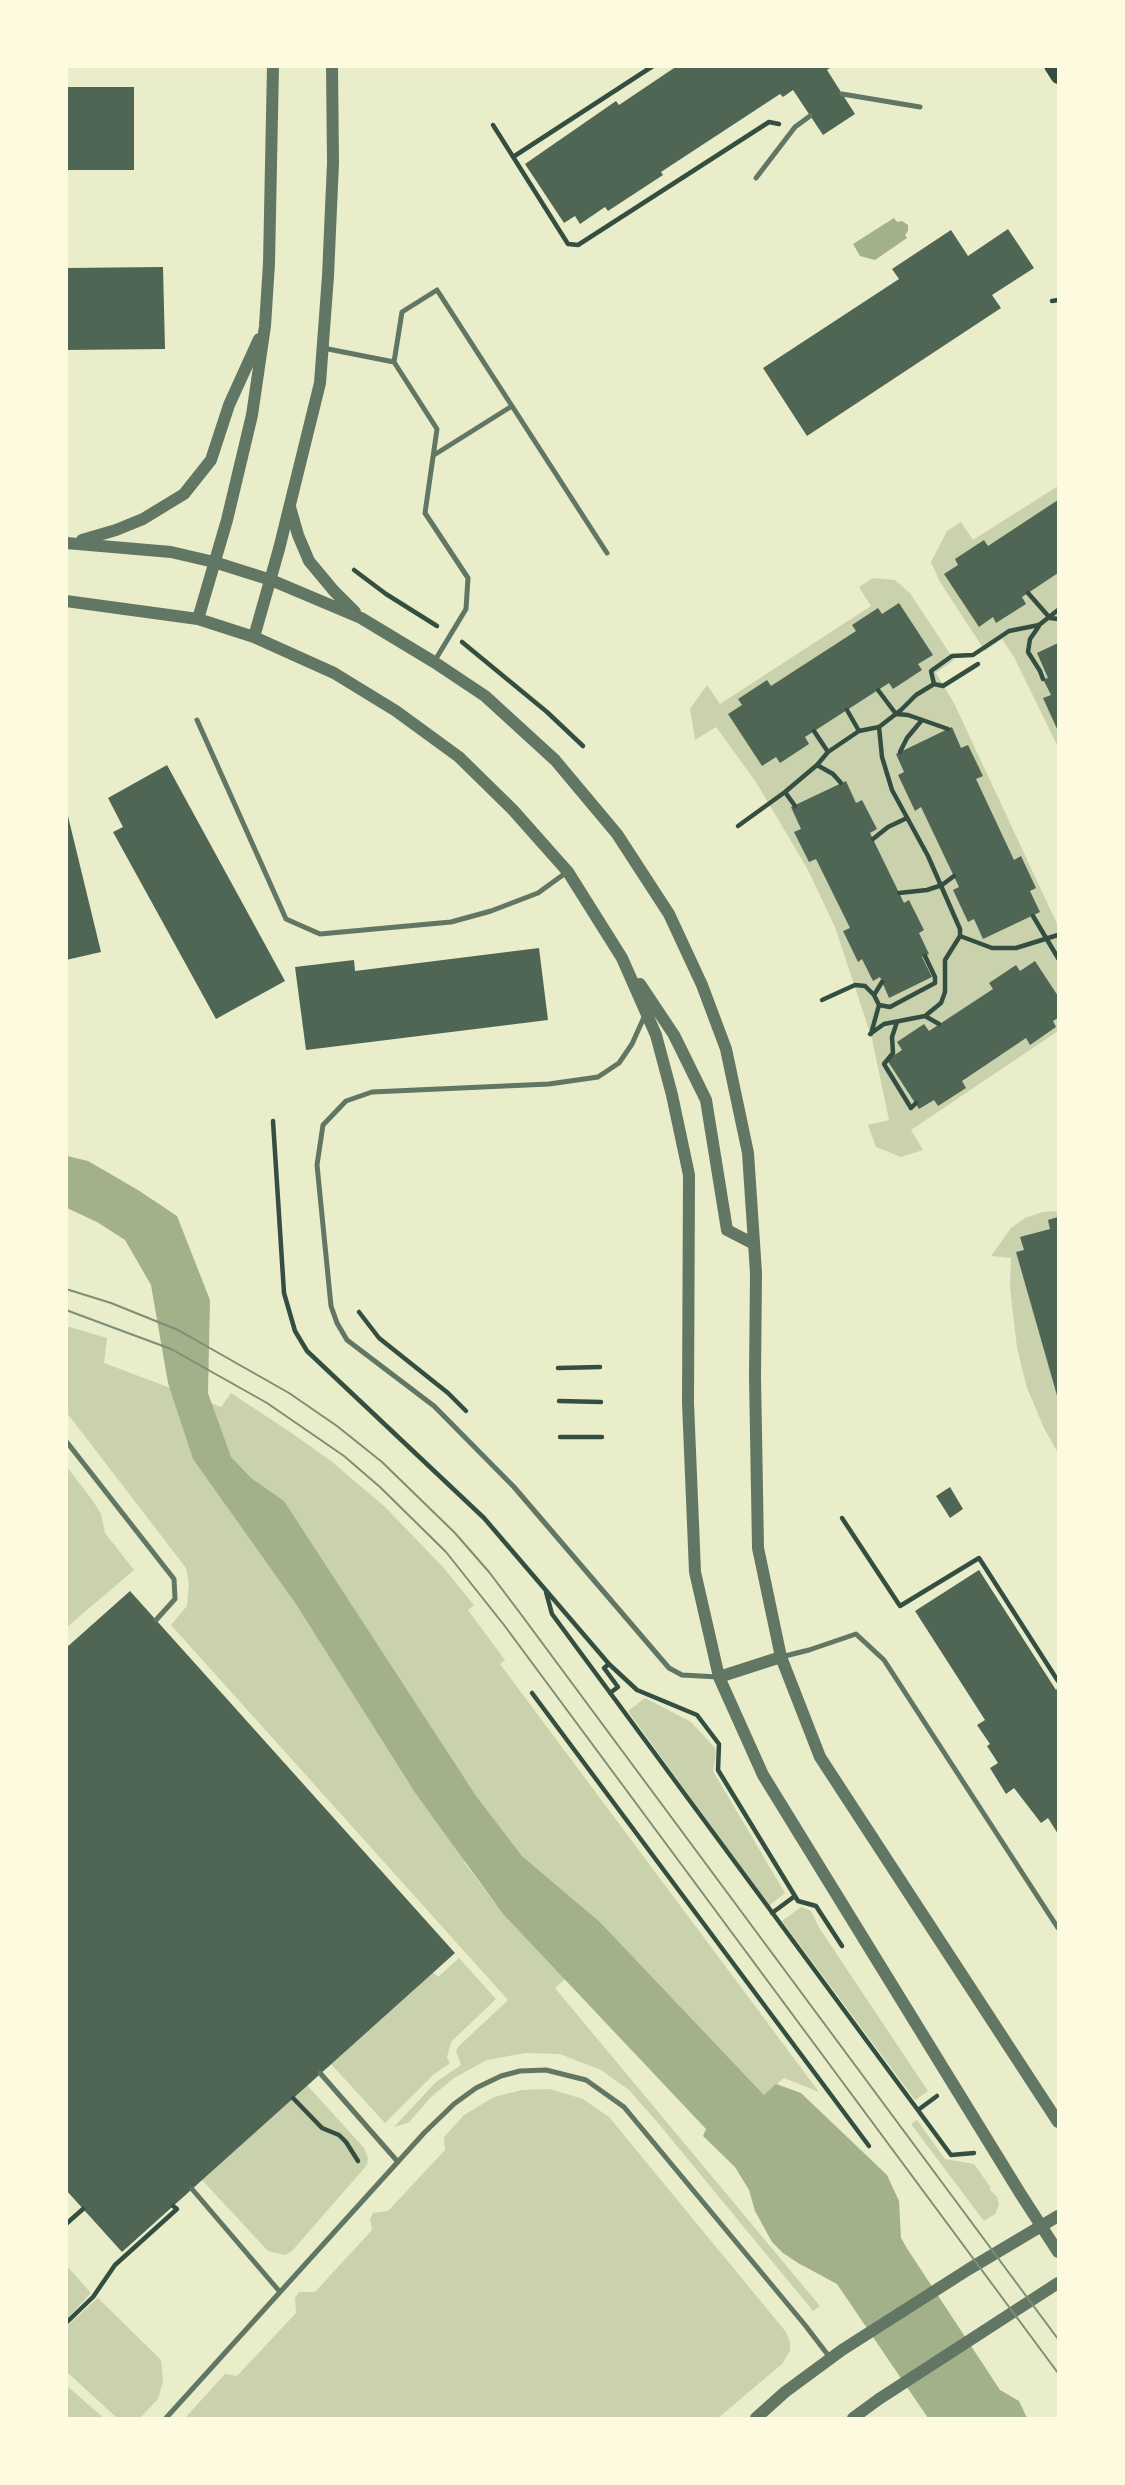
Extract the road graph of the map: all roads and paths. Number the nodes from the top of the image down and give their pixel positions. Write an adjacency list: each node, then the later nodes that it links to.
1 (273, 66): 13 (street)
2 (332, 66): 14 (street)
3 (653, 66): 11 (path)
4 (1051, 66): 5 (main road)
5 (1059, 77)
6 (842, 94): 7 (lane)
7 (920, 107)
8 (810, 116): 10 (lane)
9 (493, 125): 11 (path)
10 (794, 127): 11 (path); 12 (lane)
11 (513, 157)
12 (756, 178)
13 (265, 326): 19 (street); 21 (street)
14 (323, 348): 15 (lane); 18 (street)
15 (394, 362): 16 (lane); 17 (lane)
16 (513, 407): 17 (lane); 20 (lane)
17 (433, 456): 32 (lane)
18 (290, 507): 22 (street); 26 (street)
19 (69, 543): 21 (street)
20 (607, 553)
21 (214, 562): 22 (street); 28 (street)
22 (271, 580): 26 (street); 31 (street)
23 (1028, 593): 27 (path)
24 (66, 601): 28 (street)
25 (1059, 610): 27 (path)
26 (361, 618): 32 (street)
27 (1050, 618): 29 (path); 30 (path)
28 (198, 619): 31 (street)
29 (1059, 619)
30 (1039, 625): 34 (path); 35 (path)
31 (254, 637): 56 (street)
32 (434, 662): 77 (street)
33 (978, 664): 35 (path)
34 (1043, 679)
35 (934, 684): 39 (path)
36 (878, 690): 39 (path)
37 (847, 710): 45 (path)
38 (547, 712): 46 (path)
39 (896, 714): 41 (path); 42 (path)
40 (197, 720): 56 (lane)
41 (922, 720): 43 (path); 48 (path)
42 (879, 727): 45 (path); 53 (path)
43 (948, 729)
44 (814, 731): 47 (path)
45 (859, 731): 47 (path)
46 (583, 746)
47 (828, 752): 49 (path)
48 (900, 752)
49 (817, 765): 50 (path); 51 (path)
50 (841, 783)
51 (785, 792): 52 (path); 54 (path)
52 (795, 806)
53 (907, 818): 55 (path); 58 (path)
54 (738, 827)
55 (873, 839)
56 (568, 872): 65 (street)
57 (954, 876): 58 (path)
58 (942, 885): 59 (path); 62 (path)
59 (899, 893)
60 (1033, 916): 63 (path)
61 (1059, 935): 63 (path)
62 (960, 936): 63 (path); 72 (path)
63 (1048, 940): 66 (path)
64 (925, 956): 70 (path)
65 (622, 958): 71 (street); 77 (street)
66 (1059, 958)
67 (882, 982): 68 (path)
68 (874, 995): 69 (path); 70 (path)
69 (822, 1000)
70 (879, 1005): 73 (path)
71 (646, 1012): 90 (street); 90 (lane)
72 (925, 1016): 73 (path); 74 (path)
73 (897, 1022): 75 (path)
74 (939, 1024)
75 (916, 1103)
76 (273, 1121): 86 (path)
77 (754, 1244): 88 (street)
78 (600, 1367): 79 (path)
79 (558, 1368)
80 (559, 1401): 81 (path)
81 (601, 1402)
82 (559, 1437): 83 (path)
83 (602, 1437)
84 (66, 1441): 87 (lane)
85 (842, 1518): 91 (path)
86 (545, 1588): 89 (path); 93 (path)
87 (156, 1620)
88 (780, 1657): 90 (street); 96 (lane); 102 (street)
89 (609, 1664): 93 (path); 94 (path)
90 (719, 1677): 114 (street)
91 (1059, 1681)
92 (532, 1693): 104 (path)
93 (610, 1693): 95 (path)
94 (795, 1896): 95 (path); 97 (path)
95 (772, 1913): 101 (path)
96 (1059, 1928)
97 (845, 1951)
98 (320, 2073): 107 (lane)
99 (931, 2085): 101 (path)
100 (293, 2098): 106 (path)
101 (918, 2110): 105 (path)
102 (1059, 2122)
103 (967, 2141): 105 (path)
104 (869, 2146)
105 (975, 2153): 108 (path)
106 (358, 2161)
107 (398, 2162): 117 (lane); 119 (lane)
108 (981, 2163)
109 (192, 2189): 117 (lane)
110 (173, 2206): 118 (path)
111 (83, 2209): 113 (path)
112 (1059, 2216): 114 (street)
113 (66, 2224)
114 (1041, 2226): 115 (street); 119 (street)
115 (1059, 2252)
116 (1059, 2283): 122 (street)
117 (280, 2292): 120 (lane)
118 (66, 2323)
119 (831, 2359): 121 (street)
120 (166, 2418)
121 (756, 2418)
122 (853, 2418)

